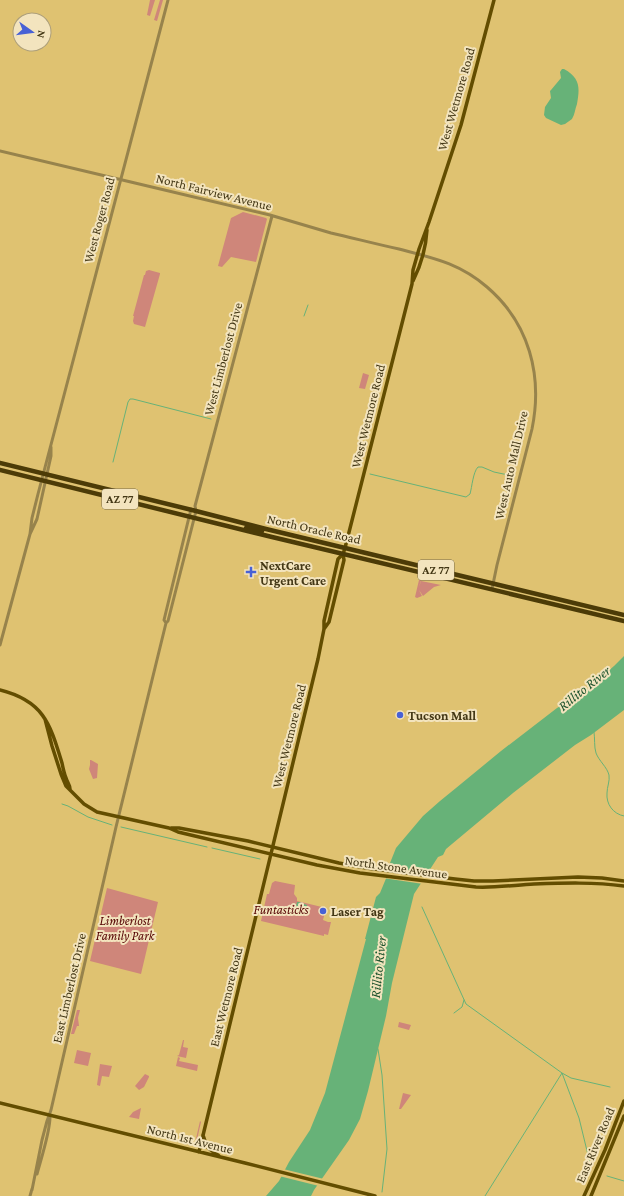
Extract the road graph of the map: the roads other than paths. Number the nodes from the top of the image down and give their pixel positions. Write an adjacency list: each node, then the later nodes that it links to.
1 (168, 0): 4 (street, West Roger Road)
2 (494, 0): 6 (main road, West Wetmore Road)
3 (0, 151): 4 (street, North Fairview Avenue)
4 (120, 180): 5 (street, North Fairview Avenue); 12 (street, West Roger Road)
5 (272, 216): 7 (street, North Fairview Avenue); 18 (street, West Limberlost Drive)
6 (427, 226): 7 (main road, West Wetmore Road); 8 (main road, West Wetmore Road)
7 (418, 253): 8 (street, North Fairview Avenue); 9 (main road, West Wetmore Road)
8 (423, 255): 9 (main road, West Wetmore Road); 28 (street, West Auto Mall Drive)
9 (412, 284): 24 (main road, West Wetmore Road)
10 (0, 463): 12 (highway, North Oracle Road / AZ 77)
11 (0, 470): 13 (highway, North Oracle Road / AZ 77)
12 (45, 475): 13 (street, West Roger Road); 15 (highway, North Oracle Road / AZ 77)
13 (44, 481): 14 (highway, North Oracle Road / AZ 77); 35 (street, West Roger Road)
14 (96, 493): 15 (highway); 17 (highway, North Oracle Road / AZ 77)
15 (121, 493): 16 (highway, North Oracle Road / AZ 77)
16 (145, 498): 17 (highway); 18 (highway, North Oracle Road / AZ 77)
17 (119, 499): 19 (highway, North Oracle Road / AZ 77)
18 (194, 509): 19 (street, West Limberlost Drive); 21 (highway, North Oracle Road / AZ 77)
19 (192, 517): 20 (highway, North Oracle Road / AZ 77); 26 (street, West Limberlost Drive); 27 (street, West Limberlost Drive)
20 (231, 527): 21 (highway); 22 (highway, North Oracle Road / AZ 77)
21 (266, 529): 23 (highway, North Oracle Road / AZ 77)
22 (265, 535): 23 (highway); 25 (highway, North Oracle Road / AZ 77)
23 (303, 538): 24 (highway, North Oracle Road / AZ 77)
24 (345, 548): 25 (main road, West Wetmore Road); 28 (highway, North Oracle Road / AZ 77)
25 (343, 554): 28 (highway, North Oracle Road / AZ 77); 40 (main road, West Wetmore Road)
26 (175, 571): 27 (street); 29 (street, West Limberlost Drive)
27 (179, 575): 30 (street, West Limberlost Drive)
28 (492, 587): 31 (highway, North Oracle Road / AZ 77); 32 (highway, North Oracle Road / AZ 77)
29 (168, 602): 30 (street); 34 (street, West Limberlost Drive)
30 (172, 607): 34 (street, West Limberlost Drive)
31 (602, 616): 32 (highway); 33 (highway, North Oracle Road / AZ 77)
32 (624, 617)
33 (624, 622)
34 (166, 623): 37 (street, West Limberlost Drive)
35 (0, 645)
36 (0, 690): 38 (main road, North Stone Avenue)
37 (141, 724): 38 (street, East Limberlost Drive)
38 (119, 817): 39 (main road, North Stone Avenue); 46 (street, East Limberlost Drive)
39 (169, 828): 40 (main road, North Stone Avenue); 41 (main road, North Stone Avenue)
40 (273, 847): 41 (main road, East Wetmore Road); 42 (main road, North Stone Avenue)
41 (271, 854): 43 (main road, North Stone Avenue); 48 (main road, East Wetmore Road)
42 (624, 881)
43 (624, 886)
44 (624, 1101): 53 (main road, East River Road)
45 (0, 1103): 46 (main road, North 1st Avenue)
46 (50, 1115): 49 (main road, North 1st Avenue); 51 (street, East Limberlost Drive)
47 (624, 1116): 54 (main road, East River Road)
48 (204, 1135): 49 (main road, East Wetmore Road); 50 (main road)
49 (199, 1152): 50 (main road, North 1st Avenue)
50 (222, 1158): 52 (main road, North 1st Avenue)
51 (30, 1196)
52 (375, 1196)
53 (584, 1196)
54 (591, 1196)

